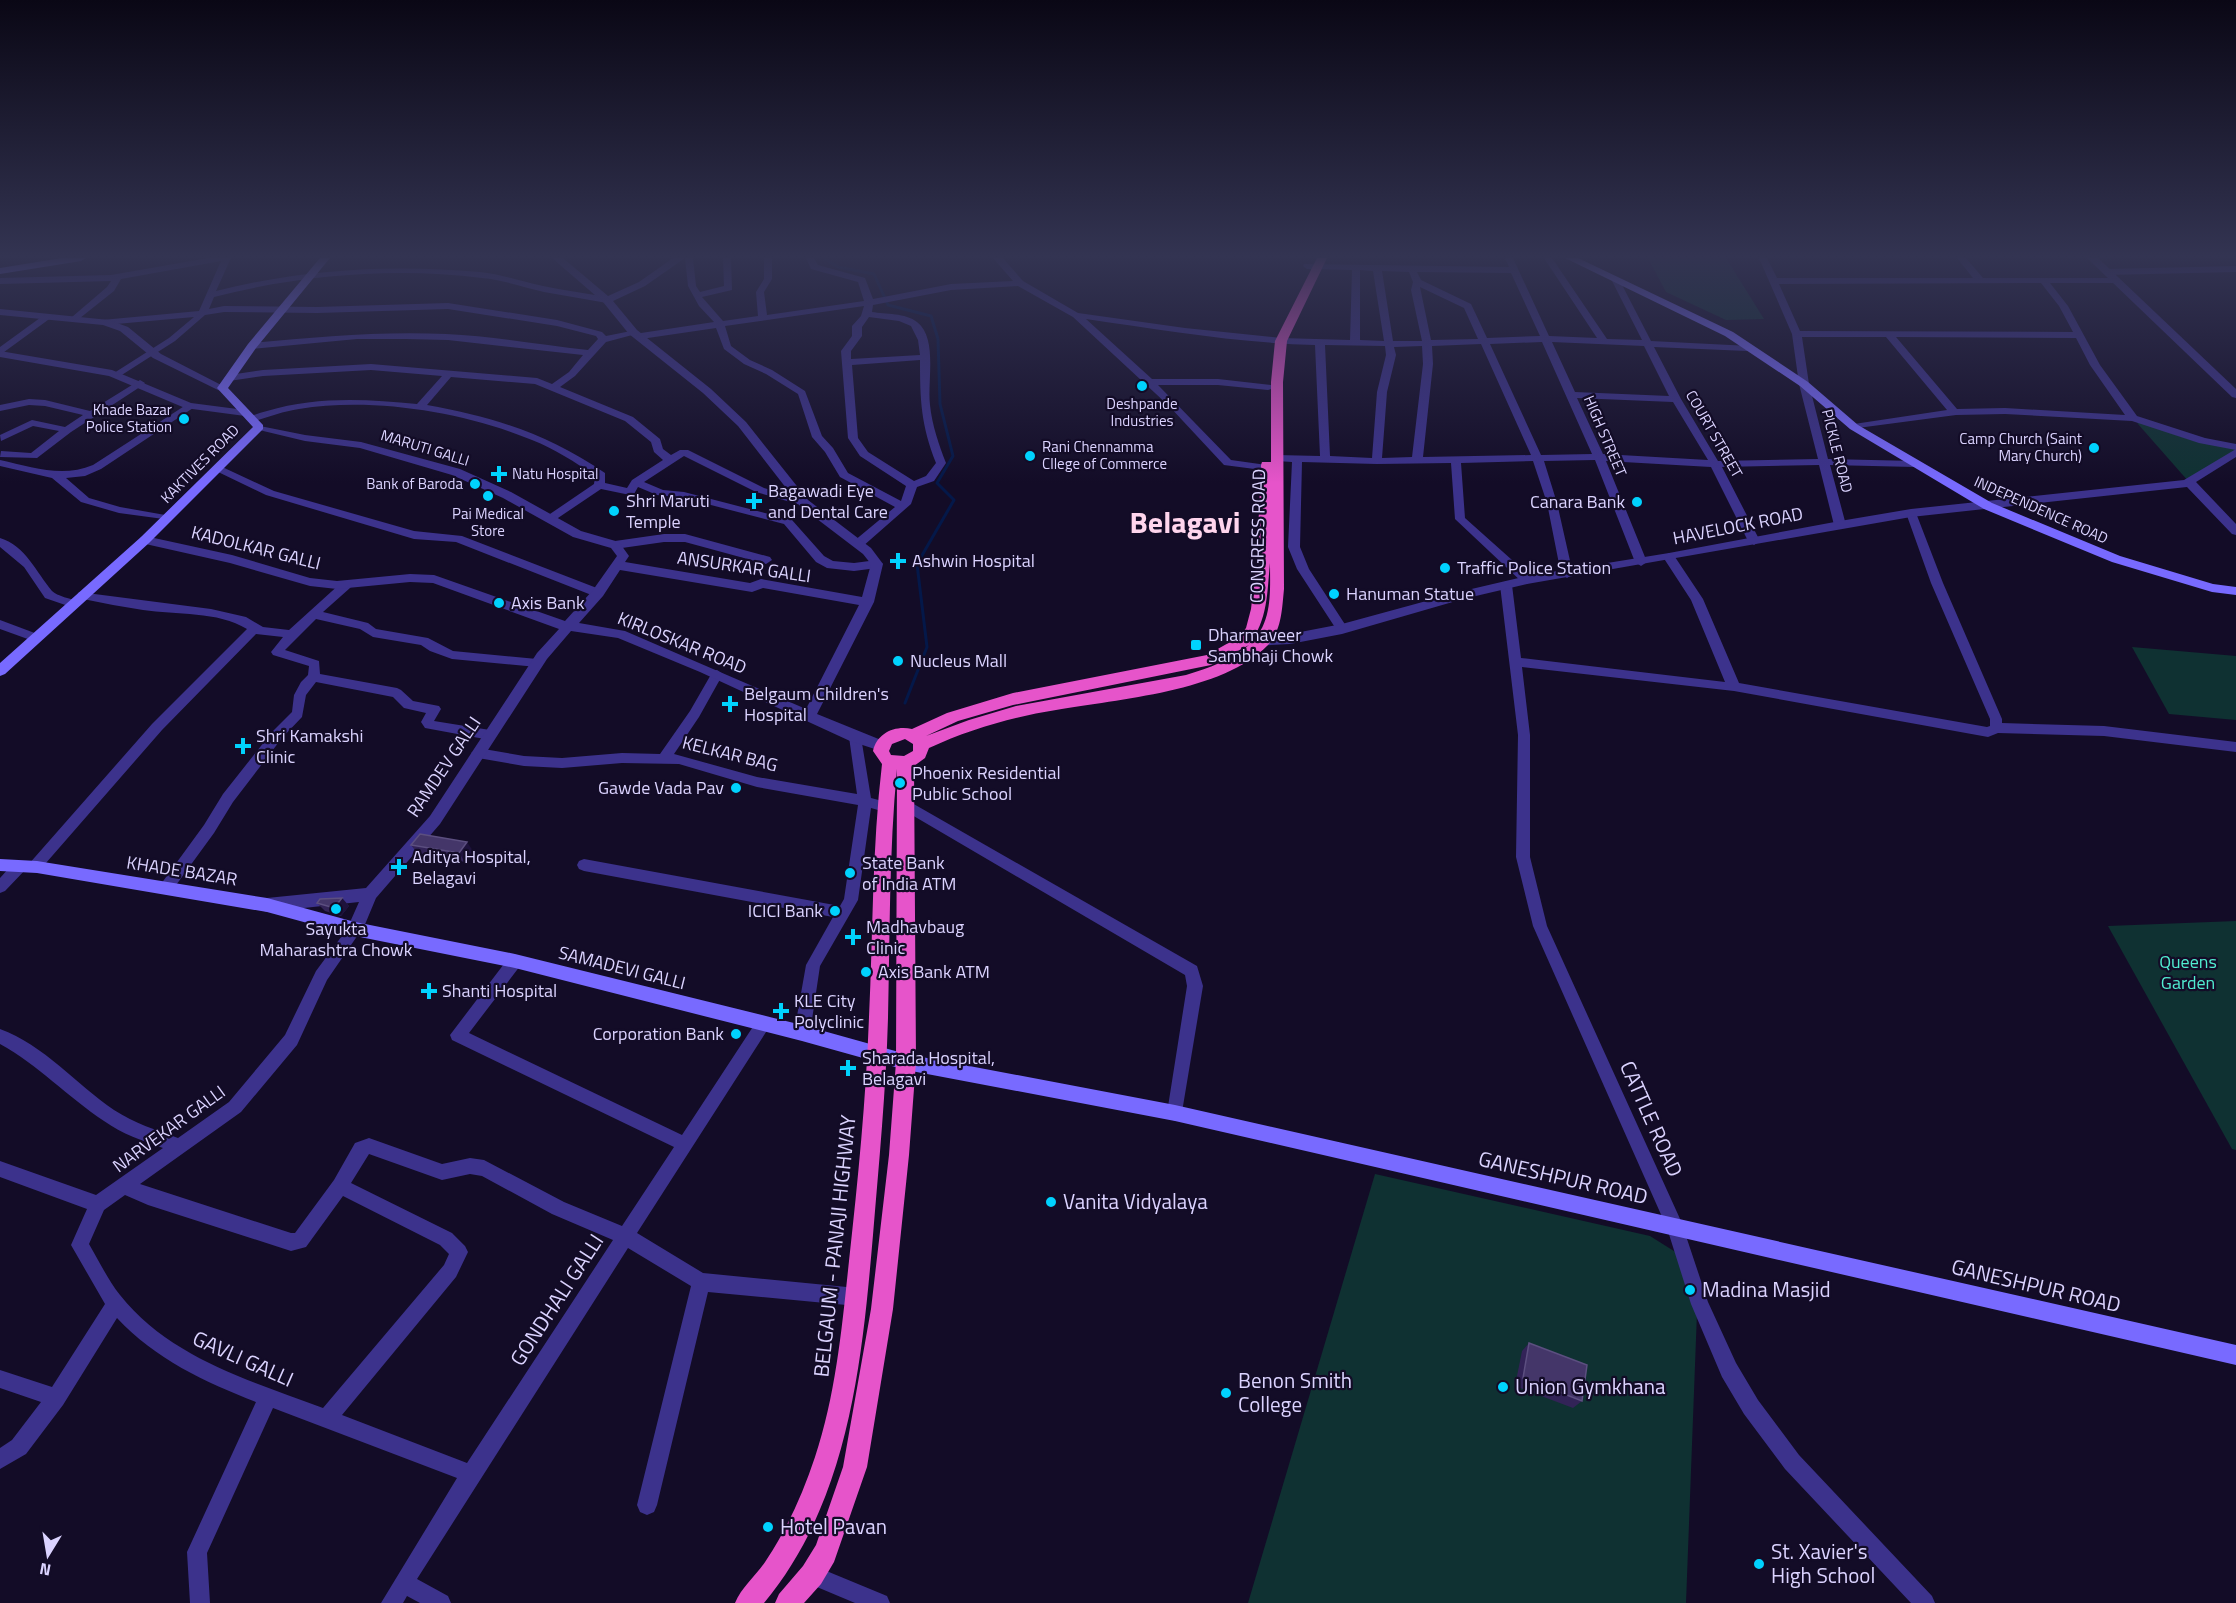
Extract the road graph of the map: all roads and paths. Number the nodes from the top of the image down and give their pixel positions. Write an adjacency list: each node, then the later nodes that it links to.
1 (26, 333): 40 (street)
2 (129, 333): 39 (street)
3 (178, 333): 39 (street)
4 (263, 333): 37 (main road)
5 (595, 333): 27 (street)
6 (637, 333): 26 (street)
7 (669, 333): 26 (street)
8 (721, 333): 87 (street)
9 (857, 333): 43 (street)
10 (917, 333): 42 (street)
11 (1095, 333): 46 (street)
12 (1214, 333): 30 (street)
13 (1281, 333): 30 (highway, CONGRESS ROAD)
14 (1355, 333): 32 (street)
15 (1389, 333): 34 (street)
16 (1424, 333): 35 (street)
17 (1479, 333): 29 (street)
18 (1543, 333): 28 (street, HIGH STREET)
19 (1598, 333): 33 (street)
20 (1641, 333): 36 (street, COURT STREET)
21 (1727, 333): 38 (main road, INDEPENDENCE ROAD)
22 (2170, 333): 53 (street)
23 (1797, 334): 24 (street); 49 (street, PICKLE ROAD)
24 (1889, 334): 25 (street); 58 (street)
25 (2078, 335): 60 (street)
26 (641, 337): 27 (street); 27 (street); 86 (street)
27 (607, 339): 41 (street)
28 (1546, 339): 29 (street); 33 (street); 52 (street, HIGH STREET)
29 (1482, 340): 35 (street); 67 (street)
30 (1277, 341): 31 (street); 50 (highway, CONGRESS ROAD); 79 (highway, CONGRESS ROAD)
31 (1320, 341): 32 (street); 70 (street)
32 (1355, 342): 34 (street)
33 (1604, 342): 36 (street)
34 (1391, 344): 35 (street); 74 (street)
35 (1427, 344): 75 (street)
36 (1647, 344): 38 (street); 54 (street, COURT STREET)
37 (252, 346): 41 (street); 48 (main road)
38 (1747, 348): 49 (main road, INDEPENDENCE ROAD)
39 (153, 352): 45 (street); 48 (street)
40 (0, 353): 45 (street, MARUTI GALLI)
41 (589, 353): 51 (street)
42 (926, 357): 43 (street); 85 (street)
43 (846, 362): 85 (street)
44 (450, 372): 48 (street); 51 (street); 56 (street)
45 (117, 375): 47 (street, MARUTI GALLI)
46 (1148, 382): 50 (street); 79 (street)
47 (140, 383): 55 (street, MARUTI GALLI); 59 (street)
48 (225, 383): 61 (main road, KAKTIVES ROAD)
49 (1804, 384): 62 (main road, INDEPENDENCE ROAD); 76 (street, PICKLE ROAD)
50 (1268, 387): 79 (highway, CONGRESS ROAD)
51 (553, 388): 71 (street)
52 (1572, 395): 54 (street); 68 (street, HIGH STREET)
53 (2236, 395)
54 (1676, 399): 77 (street, COURT STREET)
55 (189, 406): 61 (street, MARUTI GALLI); 81 (street)
56 (421, 406): 61 (street); 84 (street)
57 (0, 408): 59 (street)
58 (1954, 412): 60 (street); 62 (street)
59 (91, 414): 63 (street)
60 (2133, 418): 65 (street)
61 (252, 420): 80 (main road, KAKTIVES ROAD); 91 (street, MARUTI GALLI)
62 (1854, 427): 78 (main road, INDEPENDENCE ROAD)
63 (67, 430): 64 (street); 69 (street)
64 (0, 438)
65 (2236, 447)
66 (2236, 452): 83 (street, HAVELOCK ROAD)
67 (1537, 457): 68 (street); 73 (street); 104 (street)
68 (1599, 457): 77 (street); 101 (street, HIGH STREET)
69 (1, 458): 81 (street)
70 (1324, 459): 72 (street); 74 (street)
71 (670, 460): 82 (street); 86 (street)
72 (1297, 460): 79 (street); 116 (street)
73 (1456, 460): 75 (street); 105 (street)
74 (1377, 461): 75 (street)
75 (1417, 461)
76 (1826, 462): 77 (street); 78 (street); 92 (street, PICKLE ROAD)
77 (1715, 464): 95 (street, COURT STREET)
78 (1916, 464): 88 (main road, INDEPENDENCE ROAD)
79 (1274, 465): 119 (highway, CONGRESS ROAD); 120 (highway, CONGRESS ROAD)
80 (218, 468): 90 (main road, KAKTIVES ROAD); 109 (street)
81 (56, 476): 90 (street)
82 (636, 482): 84 (street); 102 (street)
83 (2189, 482): 88 (street, HAVELOCK ROAD); 93 (street)
84 (599, 485): 91 (street)
85 (912, 485): 87 (street)
86 (804, 503): 97 (street)
87 (902, 506): 97 (street)
88 (1988, 506): 89 (street, HAVELOCK ROAD); 108 (main road, INDEPENDENCE ROAD)
89 (1911, 513): 92 (street, HAVELOCK ROAD); 128 (street)
90 (167, 518): 94 (main road, KAKTIVES ROAD)
91 (551, 518): 98 (street, MARUTI GALLI)
92 (1840, 525): 95 (street, HAVELOCK ROAD)
93 (2236, 531)
94 (145, 540): 106 (street, KADOLKAR GALLI); 110 (main road, KAKTIVES ROAD)
95 (1754, 541): 99 (street, HAVELOCK ROAD)
96 (0, 542): 110 (street)
97 (858, 544): 102 (street)
98 (615, 545): 100 (street); 103 (street)
99 (1669, 557): 101 (street, HAVELOCK ROAD); 126 (street)
100 (766, 561)
101 (1641, 562): 104 (street, HAVELOCK ROAD)
102 (877, 564): 111 (street)
103 (616, 565): 109 (street, RAMDEV GALLI); 111 (street, ANSURKAR GALLI)
104 (1567, 574): 105 (street, HAVELOCK ROAD)
105 (1527, 580): 107 (street, HAVELOCK ROAD)
106 (346, 585): 112 (street); 114 (street, KADOLKAR GALLI)
107 (1506, 585): 116 (street, HAVELOCK ROAD); 121 (street, CATTLE ROAD)
108 (2236, 591)
109 (598, 593): 114 (street, RAMDEV GALLI)
110 (78, 600): 115 (street); 118 (main road, KAKTIVES ROAD)
111 (867, 602): 127 (street)
112 (314, 614): 117 (street); 122 (street)
113 (0, 624): 118 (street)
114 (566, 626): 122 (street, RAMDEV GALLI); 124 (street, KIRLOSKAR ROAD)
115 (255, 628): 117 (street); 139 (street)
116 (1342, 629): 120 (street, HAVELOCK ROAD)
117 (292, 634): 125 (street)
118 (36, 638): 123 (main road, KAKTIVES ROAD)
119 (1244, 641): 120 (street, HAVELOCK ROAD); 131 (highway)
120 (1263, 641): 131 (highway, CONGRESS ROAD)
121 (1515, 662): 126 (street); 159 (street, CATTLE ROAD)
122 (537, 663): 129 (street, RAMDEV GALLI)
123 (0, 671)
124 (717, 674): 127 (street, KIRLOSKAR ROAD); 135 (street)
125 (314, 677): 129 (street); 141 (street)
126 (1734, 687): 128 (street)
127 (809, 716): 130 (street, KIRLOSKAR ROAD)
128 (1996, 728): 132 (street)
129 (489, 735): 133 (street, RAMDEV GALLI)
130 (855, 737): 134 (street, KIRLOSKAR ROAD); 136 (street)
131 (917, 740): 134 (highway); 134 (highway)
132 (2236, 747)
133 (478, 753): 135 (street, KELKAR BAG); 142 (street, RAMDEV GALLI)
134 (892, 757): 136 (highway, BELGAUM - PANAJI HIGHWAY)
135 (663, 759): 136 (street, KELKAR BAG)
136 (885, 804): 144 (street); 150 (highway, BELGAUM - PANAJI HIGHWAY); 151 (highway, BELGAUM - PANAJI HIGHWAY); 152 (street)
137 (0, 864): 139 (main road, KHADE BAZAR)
138 (585, 865): 144 (street)
139 (27, 866): 140 (street); 141 (main road, KHADE BAZAR)
140 (0, 888)
141 (166, 888): 143 (main road, KHADE BAZAR)
142 (370, 894): 143 (street); 145 (street, RAMDEV GALLI)
143 (267, 905): 145 (main road, KHADE BAZAR)
144 (843, 914): 148 (street)
145 (355, 929): 146 (main road, SAMADEVI GALLI); 154 (street, NARVEKAR GALLI)
146 (515, 961): 147 (main road, SAMADEVI GALLI); 153 (street)
147 (763, 1024): 148 (main road, SAMADEVI GALLI); 153 (street, GONDHALI GALLI)
148 (802, 1033): 150 (main road, SAMADEVI GALLI)
149 (0, 1036): 154 (street)
150 (877, 1054): 151 (main road, GANESHPUR ROAD); 162 (highway, BELGAUM - PANAJI HIGHWAY)
151 (906, 1062): 152 (main road, GANESHPUR ROAD); 172 (highway, BELGAUM - PANAJI HIGHWAY)
152 (1175, 1113): 159 (main road, GANESHPUR ROAD)
153 (684, 1144): 160 (street, GONDHALI GALLI)
154 (180, 1146): 156 (street, NARVEKAR GALLI)
155 (0, 1169): 158 (street)
156 (125, 1186): 157 (street); 158 (street, NARVEKAR GALLI)
157 (340, 1186): 160 (street); 168 (street)
158 (98, 1204): 163 (street, GAVLI GALLI)
159 (1675, 1227): 164 (main road, GANESHPUR ROAD); 180 (street, CATTLE ROAD)
160 (625, 1236): 161 (street); 170 (street, GONDHALI GALLI)
161 (701, 1282): 162 (street); 171 (street)
162 (856, 1298): 177 (highway, BELGAUM - PANAJI HIGHWAY)
163 (115, 1304): 166 (street); 167 (street, GAVLI GALLI)
164 (2236, 1355)
165 (0, 1379): 166 (street)
166 (56, 1398): 169 (street)
167 (268, 1398): 168 (street, GAVLI GALLI); 174 (street)
168 (327, 1418): 170 (street, GAVLI GALLI)
169 (0, 1460)
170 (471, 1474): 173 (street, GONDHALI GALLI)
171 (647, 1505)
172 (812, 1575): 178 (highway, BELGAUM - PANAJI HIGHWAY); 179 (street)
173 (404, 1583): 175 (street, GONDHALI GALLI); 176 (street)
174 (200, 1603)
175 (391, 1603)
176 (441, 1603)
177 (748, 1603)
178 (788, 1603)
179 (880, 1603)
180 (1925, 1603)

